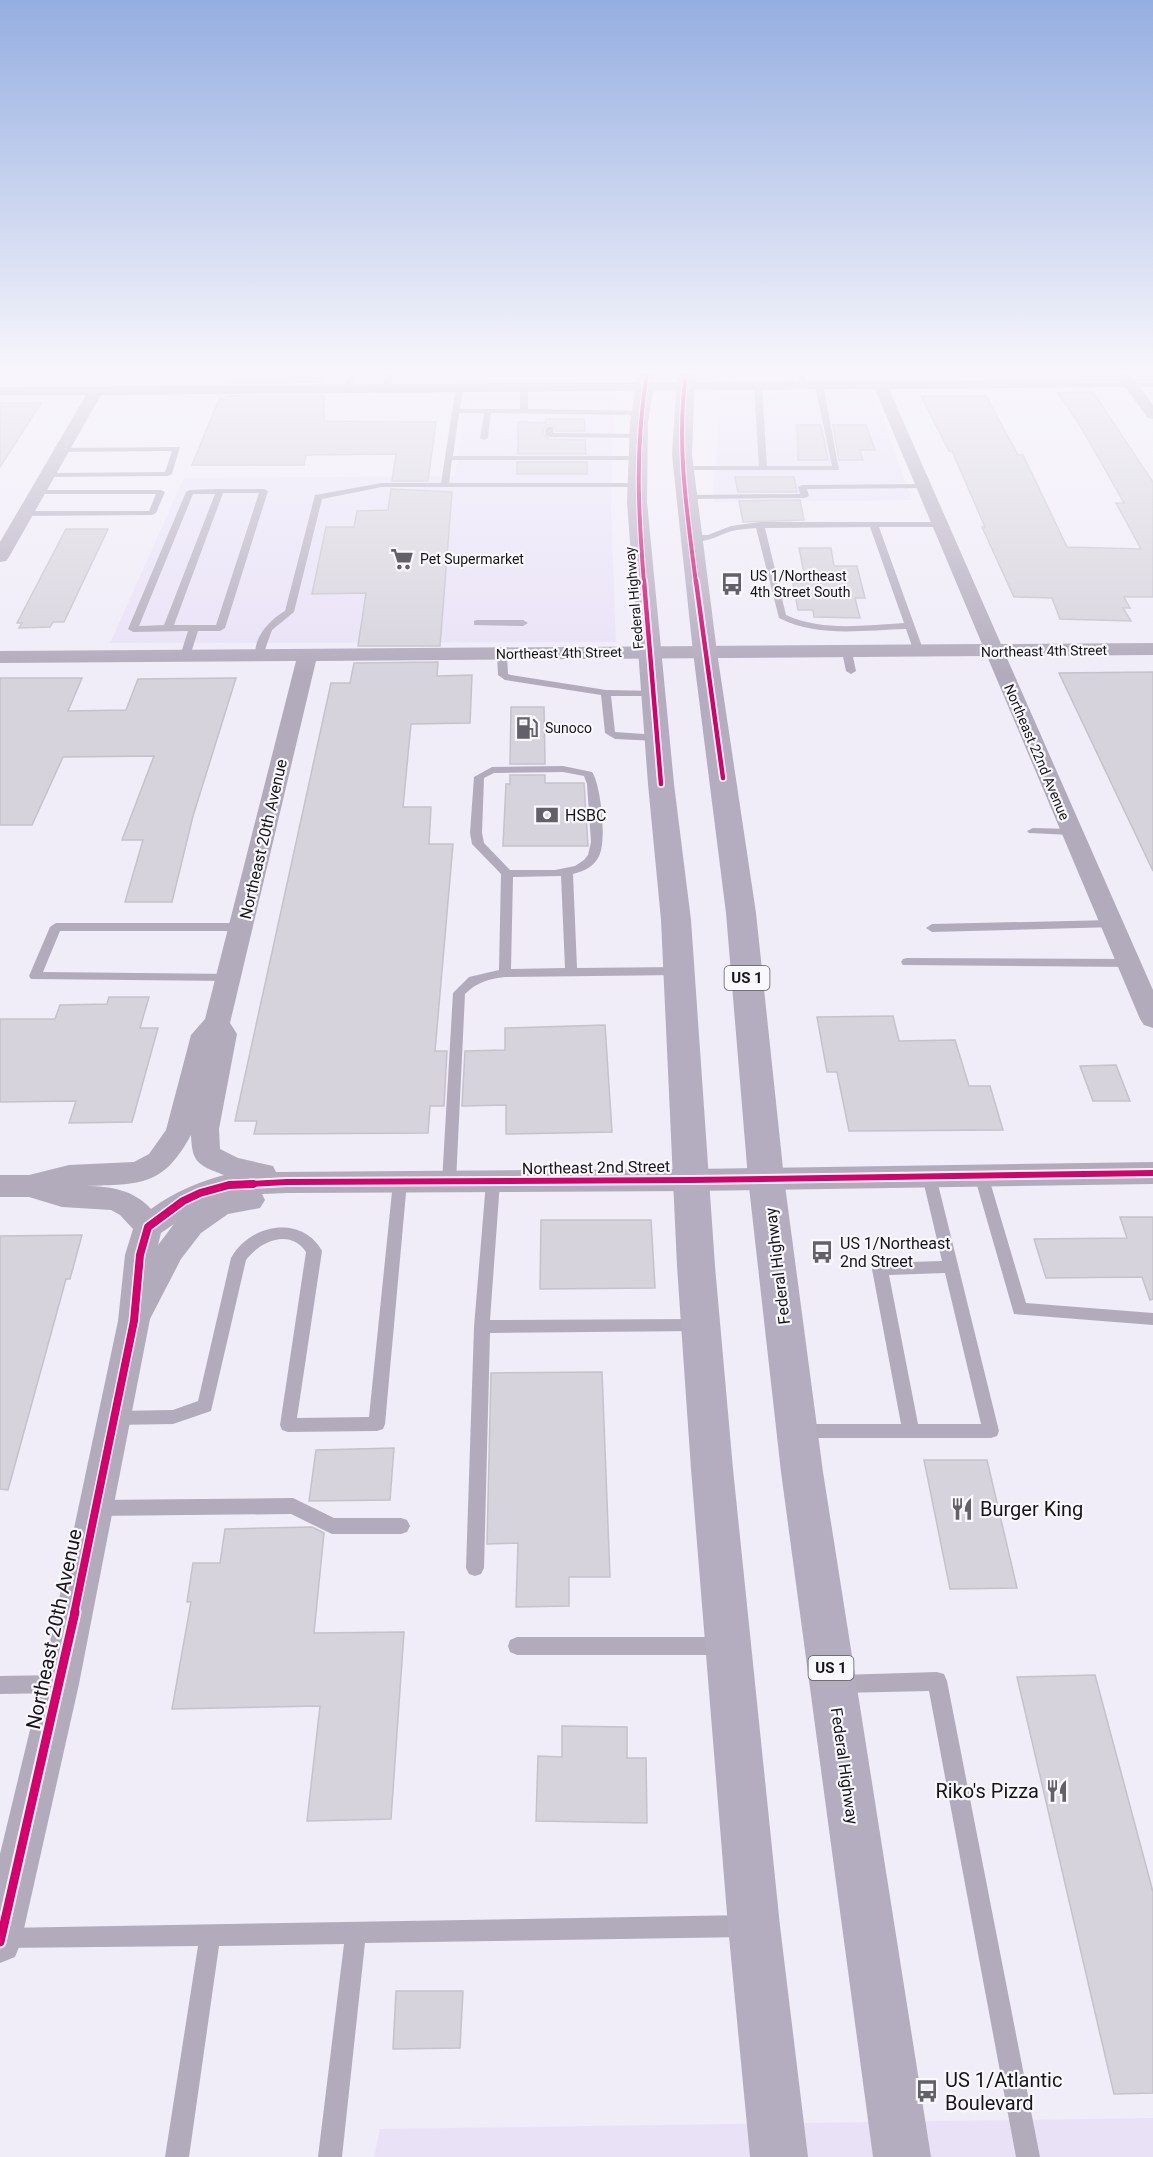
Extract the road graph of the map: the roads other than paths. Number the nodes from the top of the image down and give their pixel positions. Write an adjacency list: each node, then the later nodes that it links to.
1 (168, 474): 6 (lane)
2 (446, 474): 7 (lane)
3 (637, 474): 8 (main road, Federal Highway)
4 (684, 474): 12 (main road, Federal Highway / US 1)
5 (918, 474): 9 (street, Northeast 22nd Avenue)
6 (47, 475): 11 (street)
7 (445, 485): 8 (lane); 32 (lane)
8 (637, 485): 26 (main road, Federal Highway)
9 (923, 486): 12 (lane); 14 (street, Northeast 22nd Avenue)
10 (220, 491): 22 (lane); 22 (lane); 23 (lane)
11 (37, 492): 13 (street); 13 (lane)
12 (686, 497): 17 (main road, Federal Highway / US 1)
13 (25, 514): 18 (street)
14 (939, 524): 16 (lane); 25 (street, Northeast 22nd Avenue)
15 (760, 525): 16 (lane); 17 (lane); 21 (lane)
16 (874, 525): 21 (lane)
17 (691, 538): 27 (main road, Federal Highway / US 1)
18 (0, 557)
19 (477, 622): 20 (lane)
20 (523, 623)
21 (910, 626): 29 (lane)
22 (168, 628): 23 (lane)
23 (194, 628): 31 (lane)
24 (1153, 649): 25 (street, Northeast 4th Street)
25 (993, 651): 29 (street, Northeast 4th Street); 40 (street, Northeast 22nd Avenue)
26 (651, 652): 27 (street, Northeast 4th Street); 30 (street, Northeast 4th Street); 37 (main road, Federal Highway)
27 (705, 652): 28 (street, Northeast 4th Street); 58 (main road, Federal Highway / US 1)
28 (847, 652): 29 (street, Northeast 4th Street); 35 (lane)
29 (919, 652)
30 (502, 654): 33 (street, Northeast 4th Street); 36 (lane)
31 (185, 656): 32 (street, Northeast 4th Street); 34 (street, Northeast 4th Street)
32 (259, 656): 33 (street, Northeast 4th Street)
33 (307, 656): 44 (street, Northeast 20th Avenue)
34 (0, 657)
35 (851, 671)
36 (606, 693): 37 (lane); 38 (lane)
37 (654, 693): 38 (main road, Federal Highway)
38 (658, 738): 48 (main road, Federal Highway)
39 (1033, 831): 40 (lane)
40 (1072, 832): 43 (street, Northeast 22nd Avenue)
41 (507, 873): 42 (lane); 42 (lane); 50 (lane)
42 (567, 873): 49 (lane)
43 (1112, 924): 45 (lane); 47 (street, Northeast 22nd Avenue)
44 (242, 927): 51 (street, Northeast 20th Avenue); 51 (lane)
45 (932, 928)
46 (907, 962): 47 (lane)
47 (1129, 963): 52 (street, Northeast 22nd Avenue)
48 (680, 971): 49 (lane); 59 (main road, Federal Highway)
49 (571, 972): 50 (lane)
50 (505, 973): 62 (lane)
51 (230, 977): 53 (street, Northeast 20th Avenue)
52 (1153, 1019)
53 (217, 1023): 54 (street, Northeast 20th Avenue); 65 (street, Northeast 20th Avenue)
54 (206, 1154): 60 (street, Northeast 2nd Street)
55 (1153, 1173): 56 (street, Northeast 2nd Street)
56 (981, 1175): 57 (street, Northeast 2nd Street); 68 (lane)
57 (929, 1176): 58 (street, Northeast 2nd Street); 67 (lane)
58 (766, 1178): 59 (street, Northeast 2nd Street); 73 (main road, Federal Highway / US 1)
59 (691, 1180): 63 (street, Northeast 2nd Street); 70 (main road, Federal Highway)
60 (286, 1182): 61 (street, Northeast 2nd Street); 66 (street, Northeast 2nd Street); 69 (street, Northeast 2nd Street)
61 (400, 1182): 62 (street, Northeast 2nd Street); 72 (lane)
62 (449, 1182): 63 (street, Northeast 2nd Street)
63 (493, 1182): 71 (lane)
64 (0, 1186): 65 (street)
65 (30, 1186): 66 (street)
66 (148, 1227): 69 (street)
67 (951, 1267): 74 (lane); 74 (lane)
68 (1153, 1319)
69 (134, 1322): 72 (street, Northeast 20th Avenue)
70 (701, 1325): 71 (lane); 79 (main road, Federal Highway)
71 (482, 1327): 77 (lane)
72 (113, 1418): 75 (street, Northeast 20th Avenue)
73 (797, 1431): 74 (lane); 81 (main road, Federal Highway / US 1)
74 (911, 1431)
75 (96, 1508): 76 (lane); 80 (street, Northeast 20th Avenue)
76 (401, 1526)
77 (475, 1568)
78 (517, 1646): 79 (lane)
79 (728, 1646): 83 (main road, Federal Highway)
80 (60, 1684): 82 (lane); 86 (street, Northeast 20th Avenue)
81 (833, 1684): 90 (main road, Federal Highway / US 1); 91 (lane)
82 (0, 1685)
83 (754, 1926): 84 (lane); 89 (main road, Federal Highway)
84 (356, 1932): 85 (lane); 88 (lane)
85 (210, 1935): 86 (lane); 87 (lane)
86 (0, 1940)
87 (177, 2157)
88 (330, 2157)
89 (779, 2157)
90 (902, 2157)
91 (1028, 2157)

